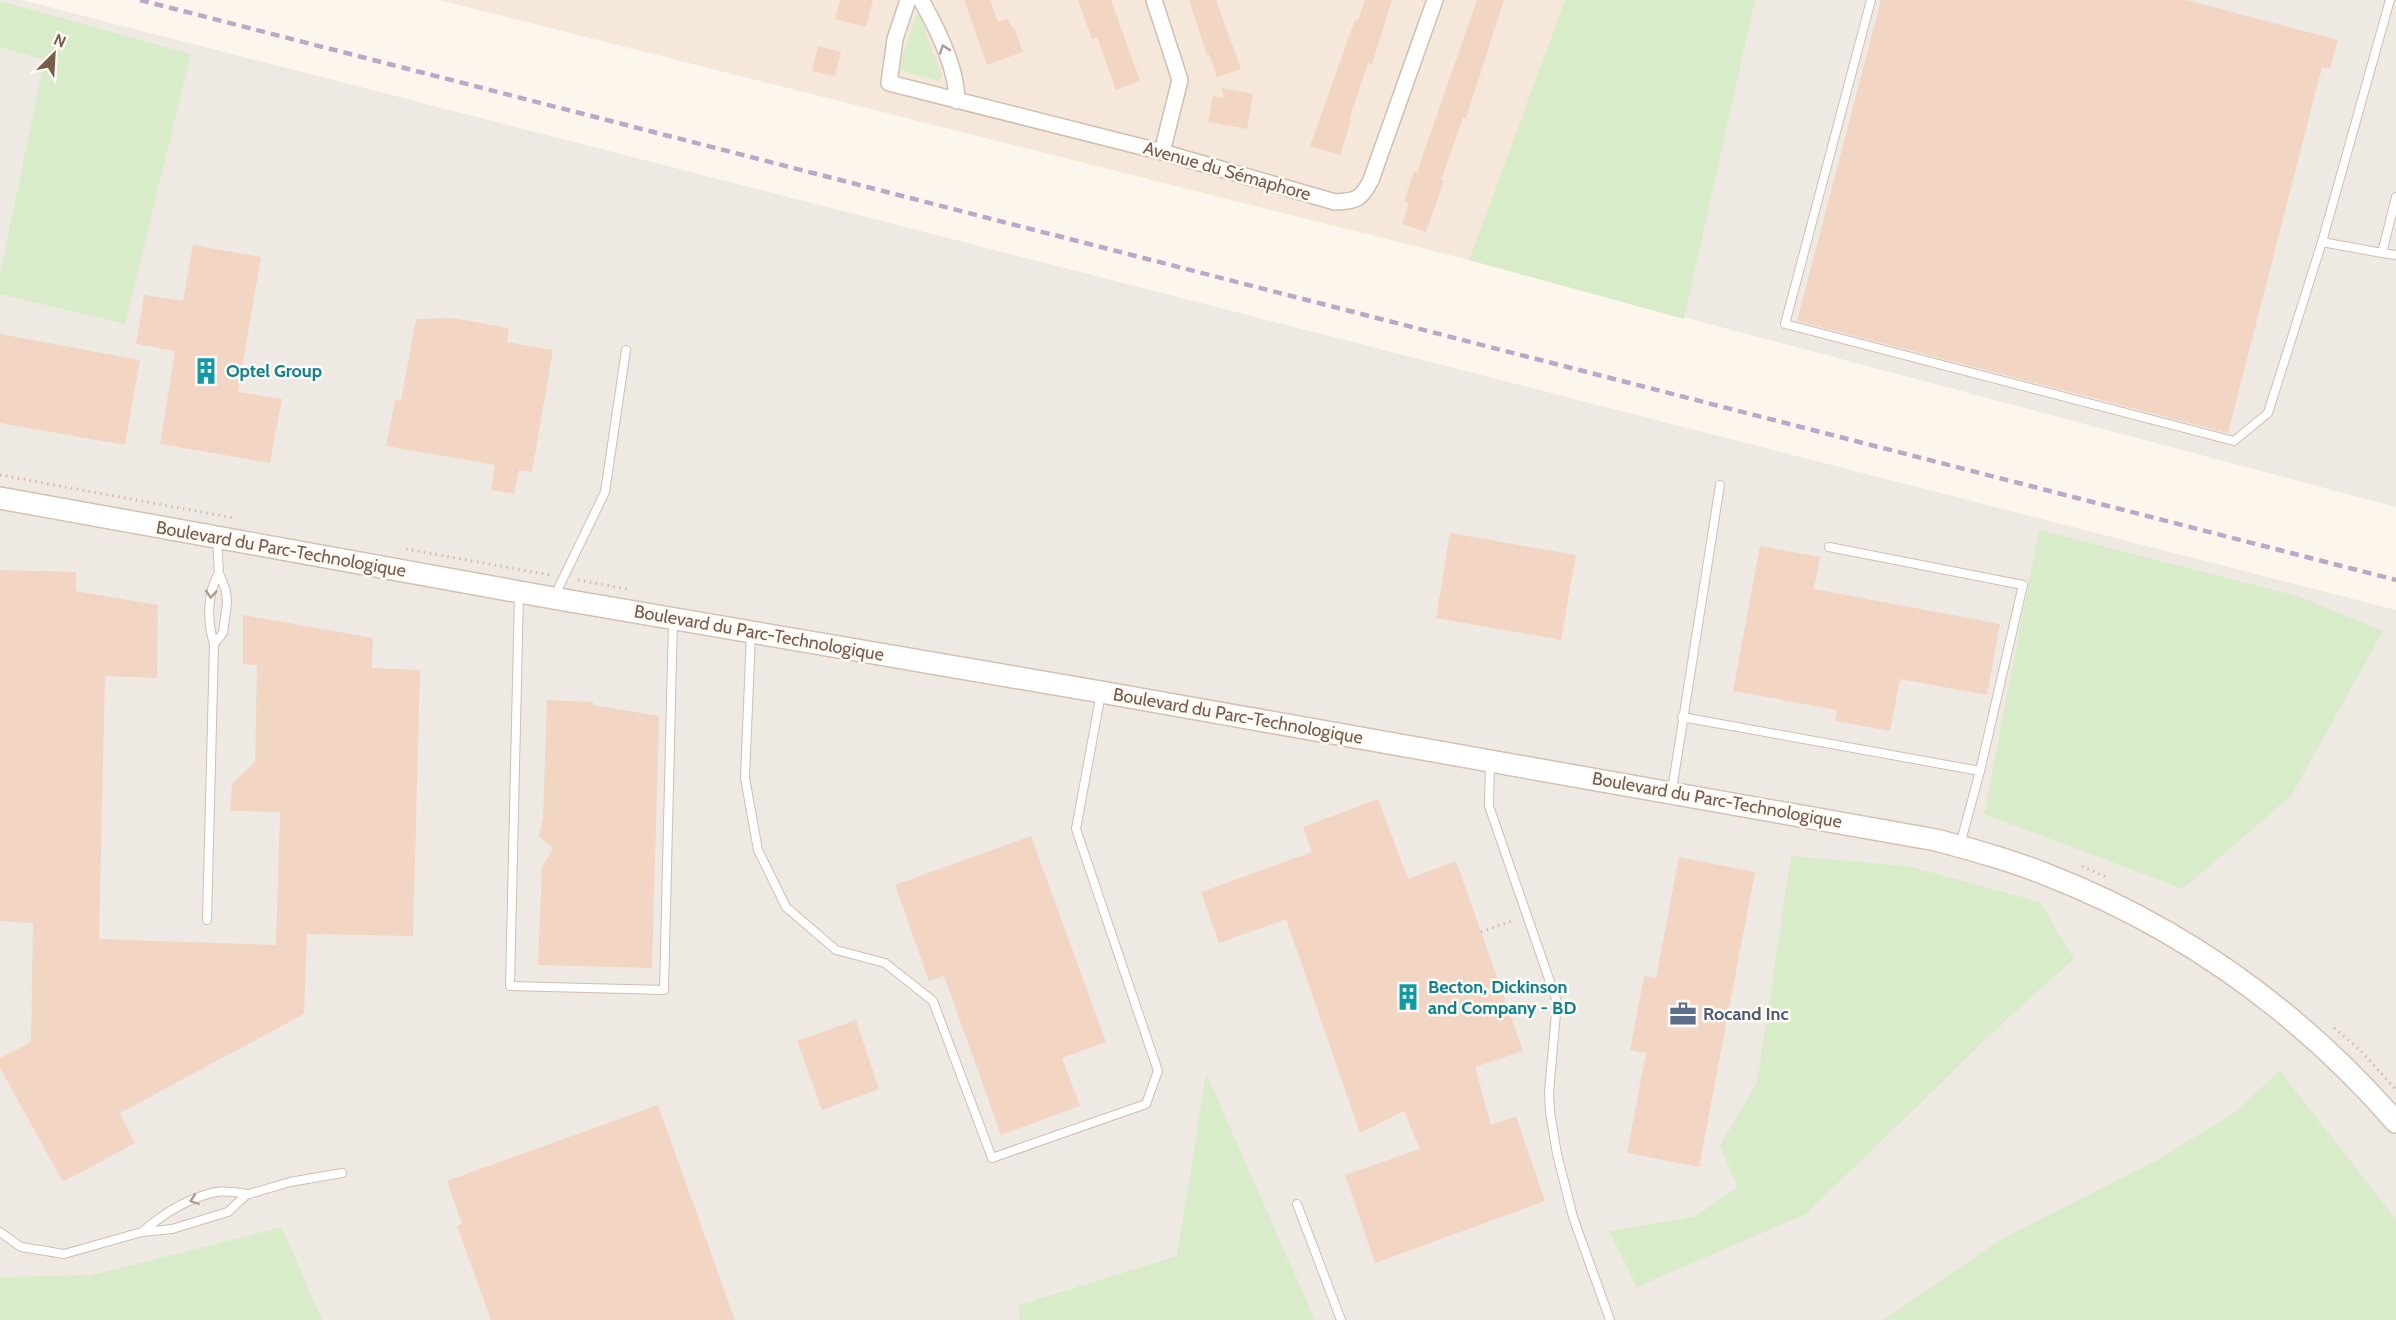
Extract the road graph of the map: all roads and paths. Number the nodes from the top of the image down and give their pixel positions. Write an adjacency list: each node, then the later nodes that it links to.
1 (908, 0): 7 (street, Avenue du Sémaphore)
2 (921, 0): 7 (street, one-way to 2)
3 (1154, 0): 8 (street)
4 (1435, 0): 8 (street, Avenue du Sémaphore)
5 (1871, 0): 10 (lane)
6 (2390, 0): 10 (lane)
7 (957, 101): 8 (street, Avenue du Sémaphore)
8 (1162, 153)
9 (2396, 197): 11 (lane)
10 (2322, 242): 11 (lane)
11 (2382, 253): 12 (lane)
12 (2396, 255)
13 (626, 350): 20 (lane)
14 (1720, 484): 25 (lane)
15 (0, 498): 16 (street, Boulevard du Parc-Technologique)
16 (217, 537): 18 (lane); 19 (street, Boulevard du Parc-Technologique)
17 (1829, 547): 27 (lane)
18 (219, 573): 23 (lane, one-way to 23); 23 (lane)
19 (519, 591): 20 (street, Boulevard du Parc-Technologique); 21 (lane)
20 (553, 598): 21 (street, Boulevard du Parc-Technologique)
21 (673, 619): 22 (street, Boulevard du Parc-Technologique)
22 (752, 632): 24 (street, Boulevard du Parc-Technologique); 24 (lane)
23 (214, 644): 30 (lane)
24 (1101, 692): 26 (street, Boulevard du Parc-Technologique)
25 (1682, 717): 27 (lane); 28 (lane)
26 (1490, 760): 28 (street, Boulevard du Parc-Technologique); 40 (lane)
27 (1980, 771): 29 (lane)
28 (1672, 792): 29 (street, Boulevard du Parc-Technologique)
29 (1959, 846): 33 (street, Boulevard du Parc-Technologique)
30 (207, 920)
31 (1511, 921): 32 (path)
32 (1481, 932)
33 (2396, 1122)
34 (342, 1173): 35 (lane)
35 (251, 1194): 38 (lane); 38 (lane, one-way to 38)
36 (1297, 1204): 39 (lane)
37 (0, 1232): 38 (lane)
38 (142, 1232)
39 (1341, 1320)
40 (1610, 1320)

